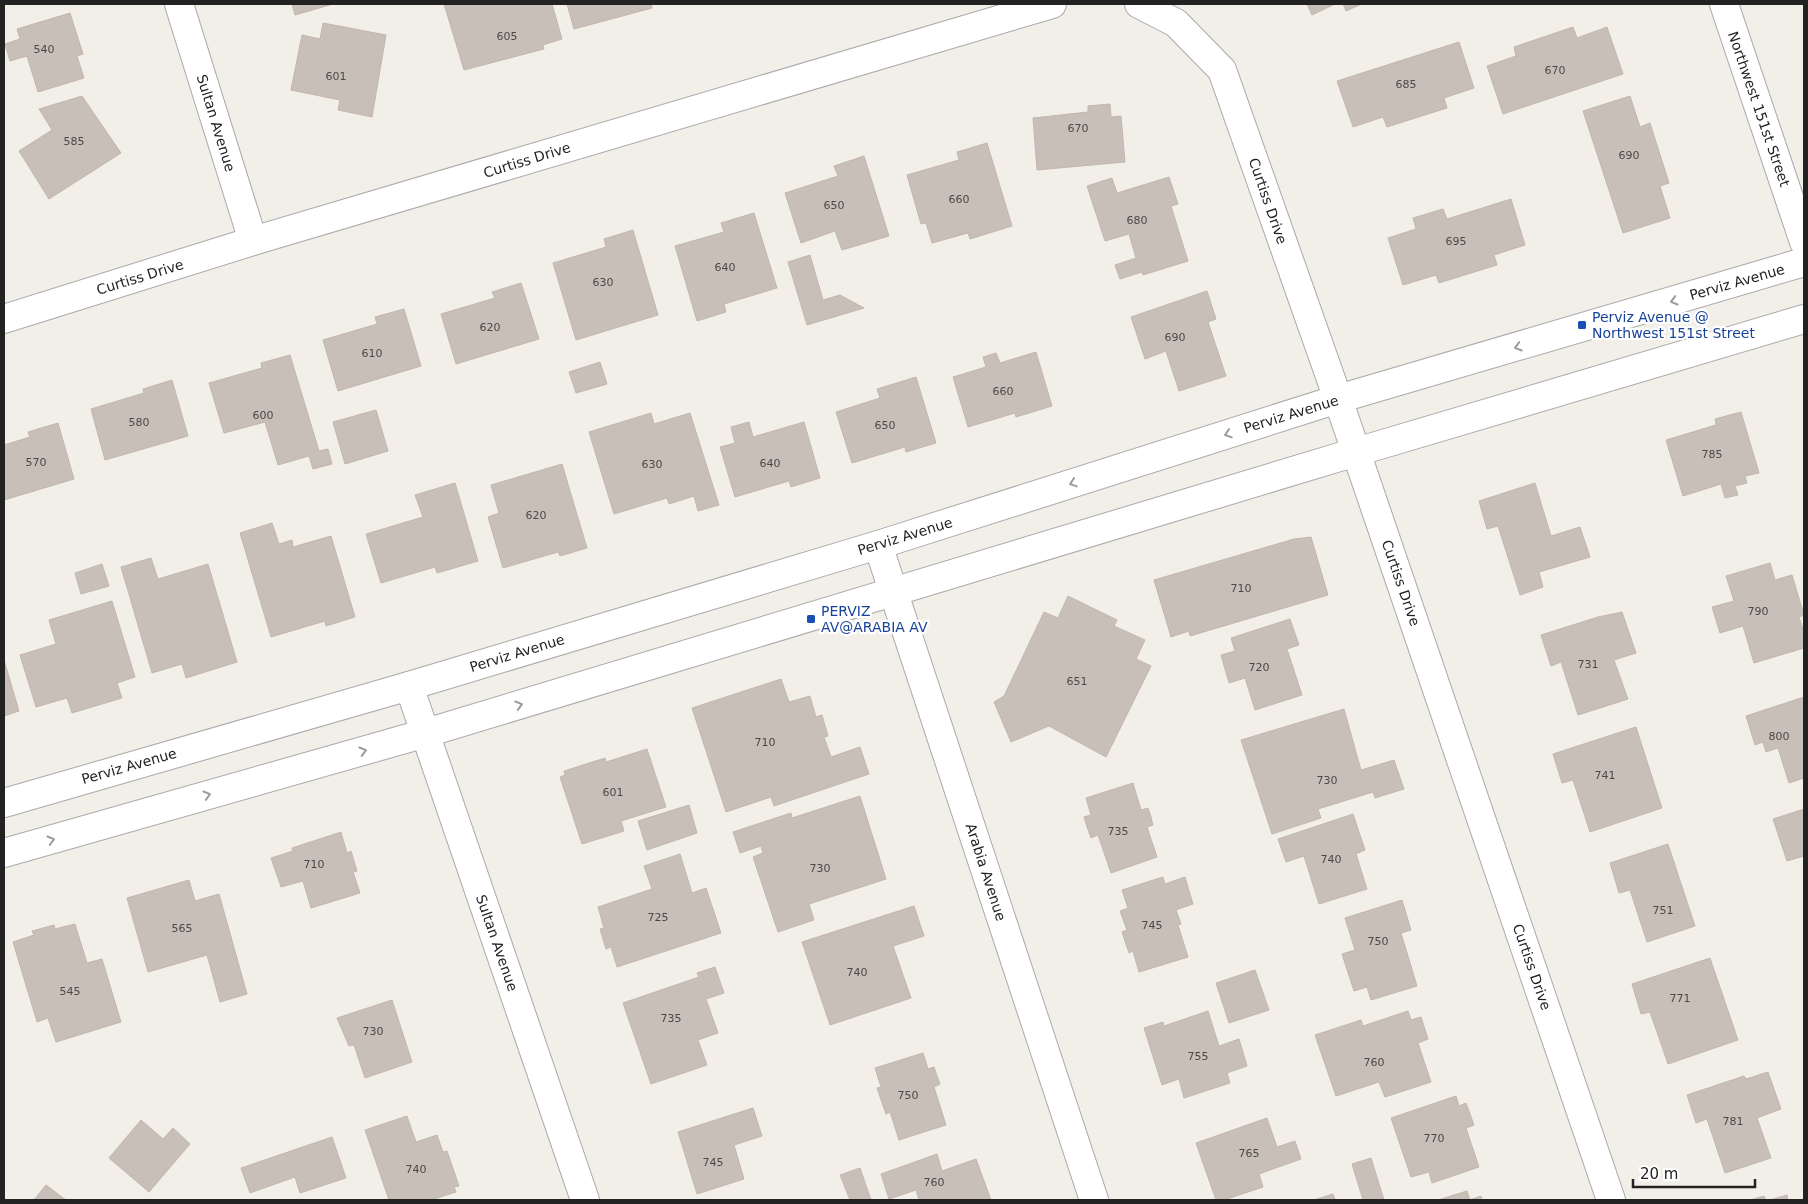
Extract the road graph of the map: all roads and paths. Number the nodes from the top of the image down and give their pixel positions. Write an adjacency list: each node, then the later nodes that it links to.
1 (179, 4): 5 (street, Sultan Avenue)
2 (1052, 4): 5 (street, Curtiss Drive)
3 (1139, 4): 10 (street, Curtiss Drive)
4 (1724, 4): 6 (street, Northwest 151st Street)
5 (253, 241): 8 (street, Curtiss Drive)
6 (1804, 242)
7 (1804, 262): 10 (street, Perviz Avenue, one-way to 10)
8 (4, 319)
9 (1804, 319): 11 (street)
10 (1338, 399): 11 (street, Curtiss Drive); 12 (street, Perviz Avenue, one-way to 12)
11 (1356, 452): 13 (street); 20 (street, Curtiss Drive)
12 (878, 544): 13 (street, Arabia Avenue); 14 (street, Perviz Avenue)
13 (894, 592): 15 (street, one-way to 13); 19 (street, Arabia Avenue)
14 (409, 686): 15 (street, Sultan Avenue); 16 (street, Perviz Avenue)
15 (426, 733): 17 (street, one-way to 15); 18 (street, Sultan Avenue)
16 (4, 803)
17 (4, 853)
18 (585, 1200)
19 (1094, 1200)
20 (1611, 1200)

